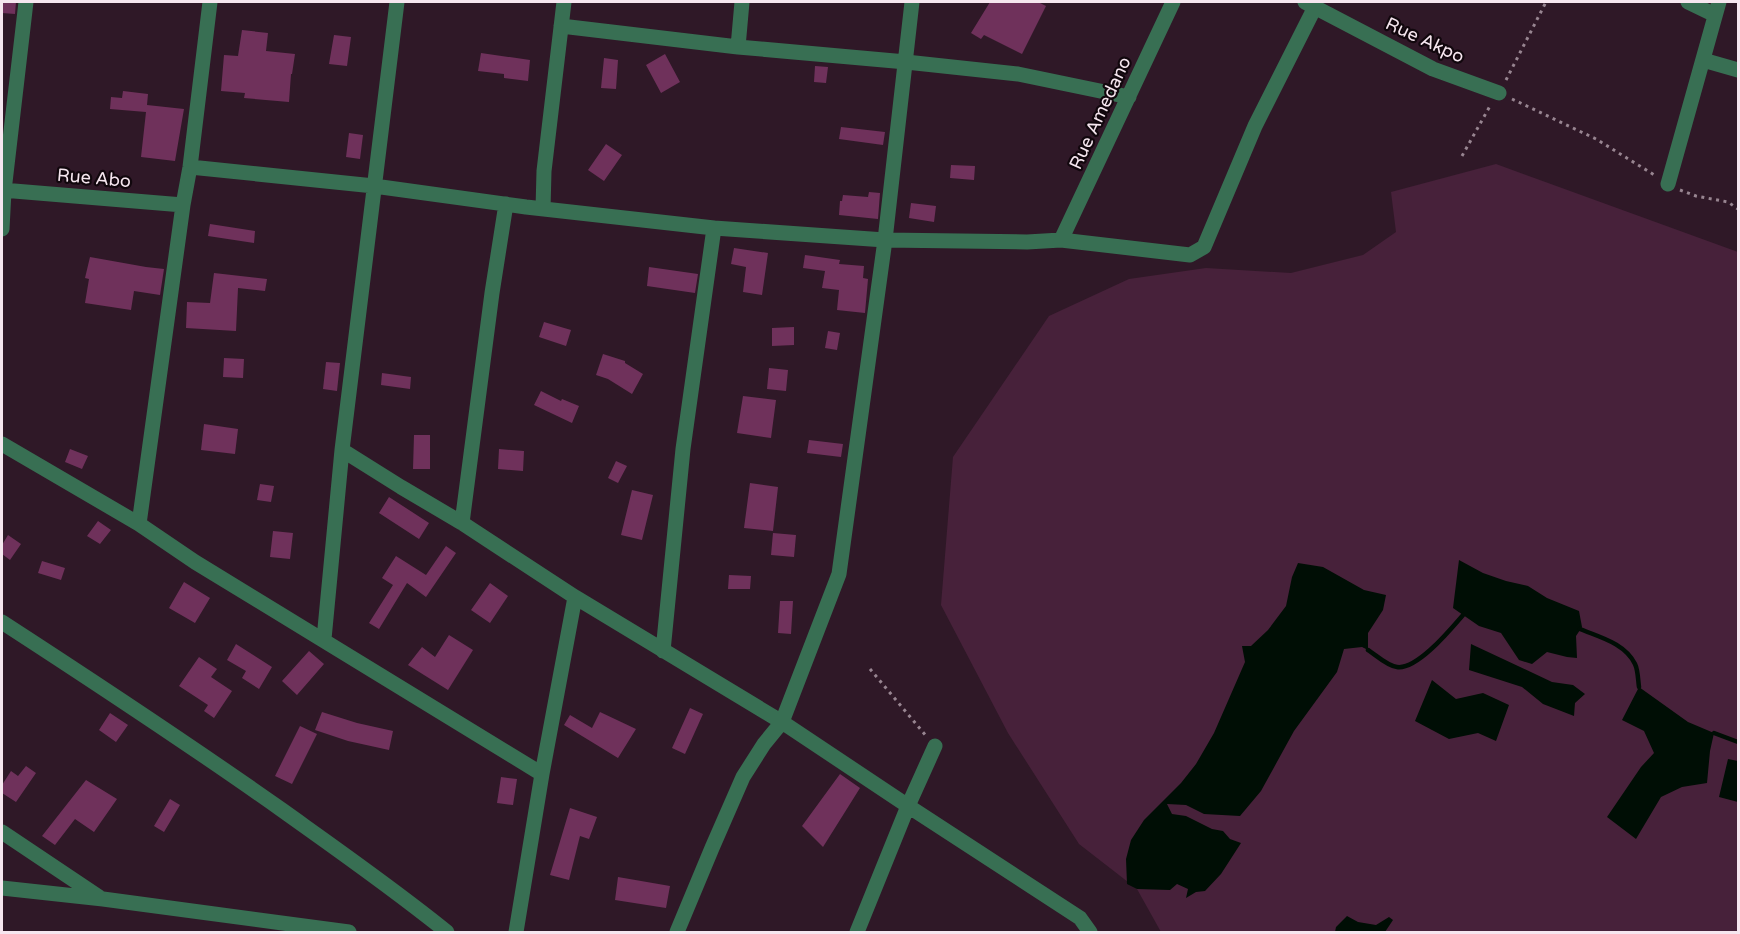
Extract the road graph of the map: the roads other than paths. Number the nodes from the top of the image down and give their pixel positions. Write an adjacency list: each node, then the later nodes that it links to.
1 (26, 2): 21 (street)
2 (210, 2): 18 (street)
3 (397, 2): 20 (street)
4 (564, 2): 11 (street)
5 (742, 2): 12 (street)
6 (912, 2): 14 (street)
7 (1173, 2): 17 (street, Rue Amedano)
8 (1688, 2): 10 (street)
9 (1310, 4): 16 (street, Rue Akpo); 28 (street)
10 (1717, 8): 13 (street)
11 (561, 26): 12 (street); 24 (street)
12 (738, 47): 14 (street)
13 (1703, 60): 15 (street); 19 (street)
14 (906, 62): 17 (street); 27 (street)
15 (1738, 70)
16 (1499, 93)
17 (1129, 97): 28 (street, Rue Amedano)
18 (190, 167): 20 (street); 23 (street)
19 (1668, 184)
20 (374, 186): 22 (street); 30 (street)
21 (3, 190): 23 (street, Rue Abo); 26 (street)
22 (506, 204): 24 (street); 31 (street)
23 (183, 205): 32 (street)
24 (543, 209): 25 (street)
25 (714, 228): 27 (street); 36 (street)
26 (2, 229)
27 (885, 240): 28 (street); 37 (street)
28 (1061, 240)
29 (2, 444): 32 (street)
30 (342, 450): 31 (street); 35 (street)
31 (462, 523): 33 (street)
32 (140, 524): 35 (street)
33 (575, 597): 36 (street); 39 (street)
34 (2, 622): 46 (street)
35 (324, 639): 39 (street)
36 (663, 651): 37 (street)
37 (782, 722): 40 (street); 48 (street)
38 (934, 746): 40 (street)
39 (542, 774): 47 (street)
40 (908, 806): 49 (street); 50 (street)
41 (2, 832): 43 (street)
42 (2, 888): 43 (street)
43 (103, 899): 44 (street)
44 (309, 929): 45 (street)
45 (349, 933)
46 (447, 933)
47 (516, 933)
48 (677, 933)
49 (857, 933)
50 (1090, 933)

